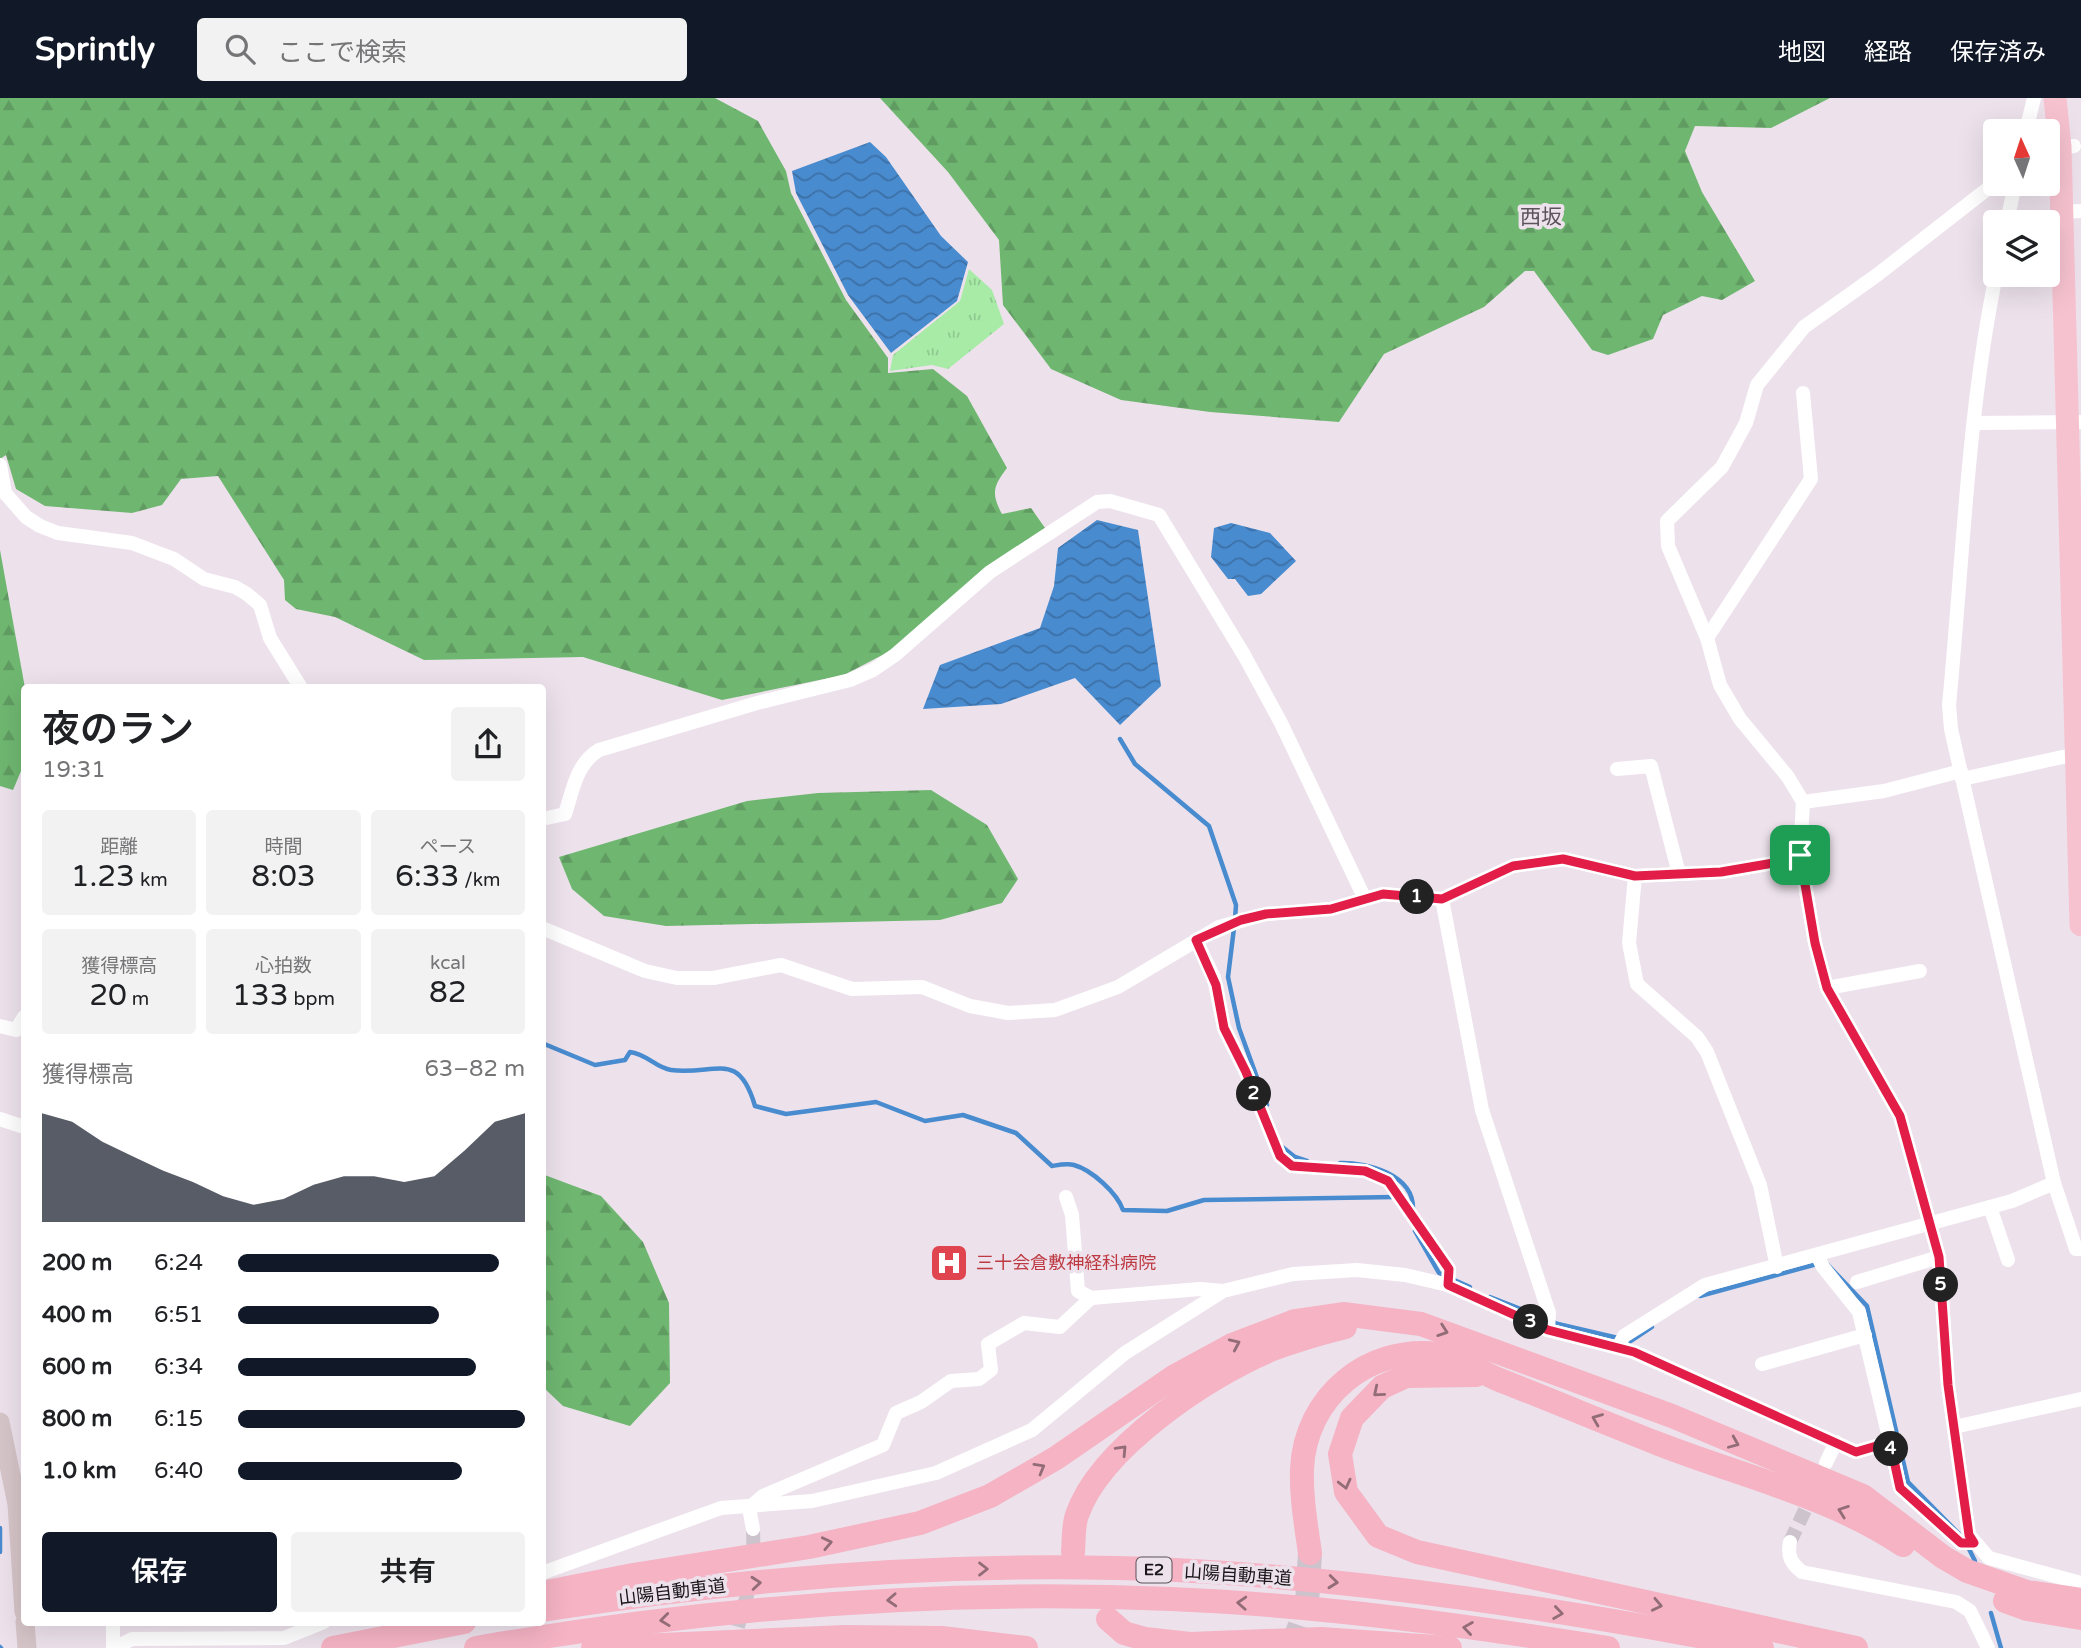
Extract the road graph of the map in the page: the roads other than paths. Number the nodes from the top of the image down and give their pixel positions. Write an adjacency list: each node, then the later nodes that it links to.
1 (2034, 98): 4 (street)
2 (2055, 98): 5 (highway)
3 (2069, 98): 6 (highway)
4 (2029, 119)
5 (2057, 119)
6 (2060, 148): 8 (highway)
7 (1983, 192): 16 (street)
8 (2073, 212): 10 (highway); 12 (highway)
9 (1994, 287): 13 (street)
10 (2081, 360)
11 (1803, 393): 16 (street)
12 (2074, 415): 13 (street); 15 (highway)
13 (1974, 423): 20 (street)
14 (0, 465): 17 (street)
15 (2075, 477): 18 (highway)
16 (1707, 638): 21 (street)
17 (299, 684)
18 (2079, 753): 20 (street); 28 (highway)
19 (1617, 769): 24 (street)
20 (1961, 775): 21 (street); 37 (street)
21 (1803, 802): 23 (street)
22 (546, 818): 26 (street)
23 (1800, 855): 24 (street); 32 (street)
24 (1679, 874): 25 (street)
25 (1635, 876): 27 (street); 45 (street)
26 (1364, 897): 27 (street); 30 (street)
27 (1442, 899): 51 (street)
28 (2081, 925)
29 (546, 931): 30 (street)
30 (1196, 940): 46 (street)
31 (1920, 971): 32 (street)
32 (1827, 988): 40 (street)
33 (21, 1022): 34 (street)
34 (0, 1026)
35 (0, 1119): 36 (street)
36 (21, 1126)
37 (2054, 1182): 39 (street); 41 (street)
38 (1066, 1197): 49 (street)
39 (1990, 1207): 40 (street); 43 (street)
40 (1931, 1223): 42 (street); 44 (street)
41 (2081, 1249)
42 (1939, 1257): 47 (street); 58 (street)
43 (2008, 1260)
44 (1820, 1261): 45 (street); 52 (street)
45 (1777, 1267): 53 (street)
46 (1450, 1279): 48 (street); 51 (street)
47 (1857, 1282)
48 (1223, 1291): 49 (street); 62 (street)
49 (1091, 1298): 62 (street)
50 (1376, 1320): 66 (highway, one-way to 50); 71 (highway, one-way to 50); 72 (highway, one-way to 72)
51 (1549, 1324): 53 (street)
52 (1865, 1335): 54 (street); 60 (street)
53 (1621, 1342): 59 (street)
54 (1762, 1364)
55 (1490, 1376): 67 (highway); 74 (highway, one-way to 55); 91 (highway, one-way to 91)
56 (2081, 1399): 58 (street)
57 (0, 1422): 68 (main road)
58 (1954, 1427): 65 (street)
59 (1836, 1442): 60 (street); 61 (street)
60 (1890, 1442): 65 (street)
61 (1826, 1463)
62 (749, 1508): 63 (street); 69 (street)
63 (753, 1529)
64 (1790, 1542): 92 (street)
65 (1969, 1543): 70 (street)
66 (1073, 1552)
67 (1310, 1553)
68 (21, 1566)
69 (546, 1572)
70 (2081, 1583)
71 (546, 1592)
72 (2081, 1600)
73 (546, 1609): 90 (highway, 山陽自動車道 / E2, one-way to 90)
74 (2081, 1618)
75 (1108, 1619): 88 (highway)
76 (25, 1626): 81 (main road)
77 (113, 1626): 82 (street)
78 (314, 1626): 82 (street)
79 (397, 1626): 83 (highway)
80 (444, 1626): 84 (highway)
81 (27, 1648)
82 (113, 1648)
83 (317, 1648)
84 (333, 1648)
85 (476, 1648): 89 (highway, 山陽自動車道 / E2, one-way to 85)
86 (593, 1648): 87 (highway)
87 (1026, 1648)
88 (1450, 1648)
89 (1608, 1648)
90 (1762, 1648)
91 (1856, 1648)
92 (1989, 1648)

